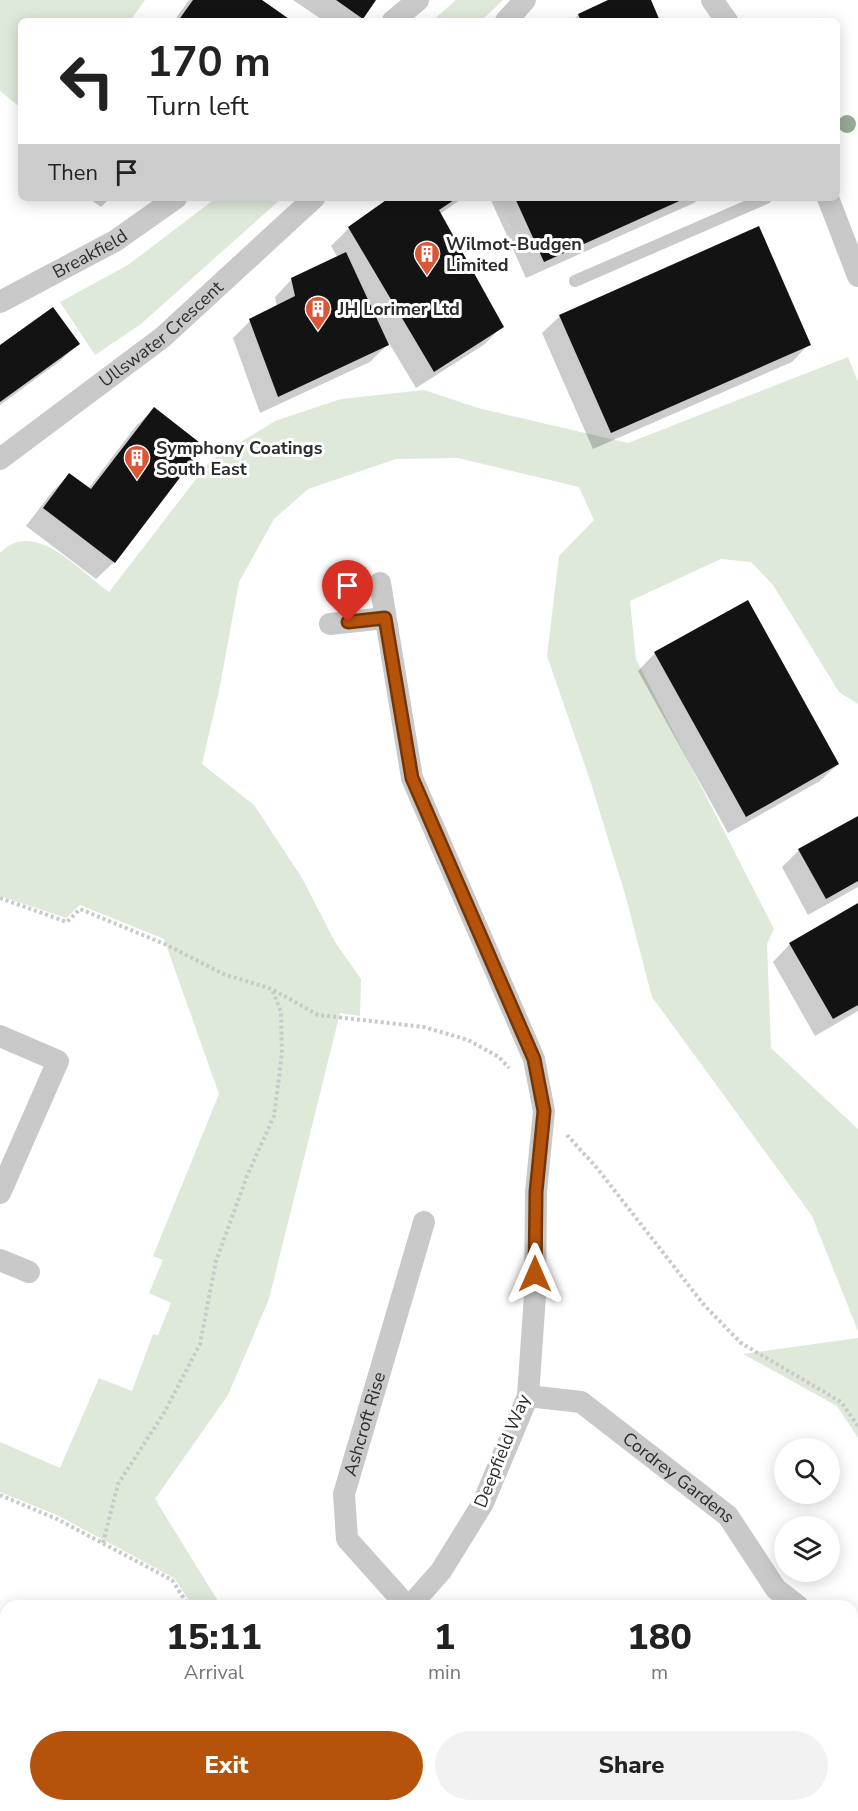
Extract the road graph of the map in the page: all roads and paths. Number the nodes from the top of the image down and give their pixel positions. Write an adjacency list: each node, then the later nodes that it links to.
1 (418, 0): 4 (street)
2 (525, 0): 5 (street)
3 (712, 0): 6 (street)
4 (397, 18)
5 (509, 18)
6 (725, 18)
7 (172, 201): 15 (street, Breakfield)
8 (311, 201): 16 (street, Ullswater Crescent)
9 (505, 201): 12 (lane)
10 (758, 201): 14 (lane)
11 (829, 201): 13 (street)
12 (516, 223)
13 (858, 276)
14 (574, 280)
15 (0, 302)
16 (0, 459)
17 (380, 584): 18 (street, Deepfield Way)
18 (385, 618): 19 (street); 24 (street, Deepfield Way)
19 (330, 624)
20 (0, 898): 21 (path)
21 (272, 989): 23 (path); 32 (path)
22 (0, 1036): 25 (street)
23 (514, 1075)
24 (544, 1111): 29 (street, Deepfield Way); 30 (path)
25 (0, 1193)
26 (424, 1222): 34 (street, Ashcroft Rise)
27 (0, 1260): 28 (street)
28 (29, 1272)
29 (528, 1396): 35 (street, Deepfield Way); 36 (street, Cordrey Gardens)
30 (858, 1426)
31 (0, 1495): 32 (path)
32 (103, 1543): 33 (path)
33 (185, 1600)
34 (403, 1600)
35 (414, 1600)
36 (790, 1600)

